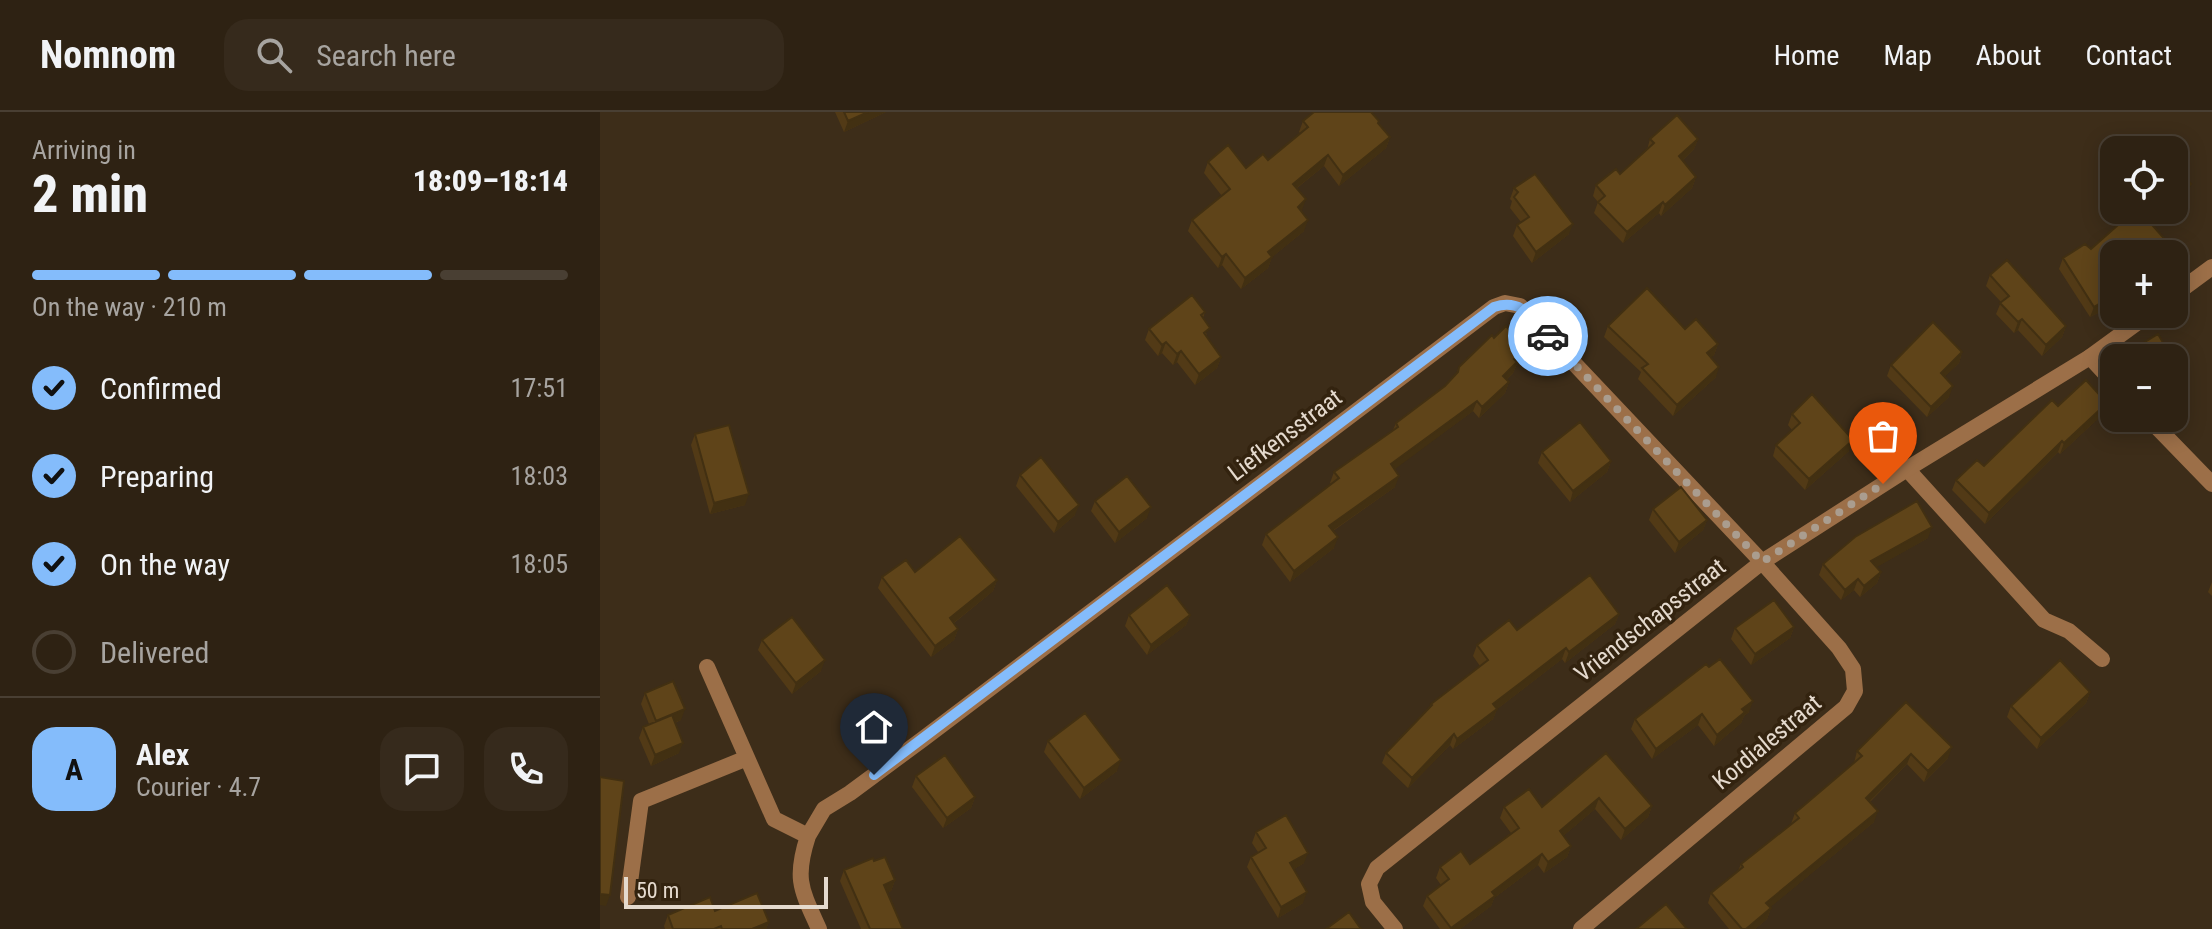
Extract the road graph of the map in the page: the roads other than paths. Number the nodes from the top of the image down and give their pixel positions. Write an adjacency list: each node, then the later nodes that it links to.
1 (2212, 267): 2 (street)
2 (2188, 285)
3 (2130, 328): 4 (street, Vriendschapsstraat)
4 (2090, 357): 5 (street); 7 (street, Vriendschapsstraat)
5 (2100, 368)
6 (2162, 432): 8 (street)
7 (1907, 469): 9 (street, Vriendschapsstraat); 10 (street)
8 (2212, 484)
9 (1762, 562): 13 (street, Liefkensstraat); 16 (street, Vriendschapsstraat); 17 (street, Kordialestraat)
10 (2102, 659)
11 (707, 667): 12 (street)
12 (747, 758): 13 (street); 14 (street)
13 (808, 836): 15 (street)
14 (628, 897)
15 (819, 929)
16 (1395, 929)
17 (1581, 929)

